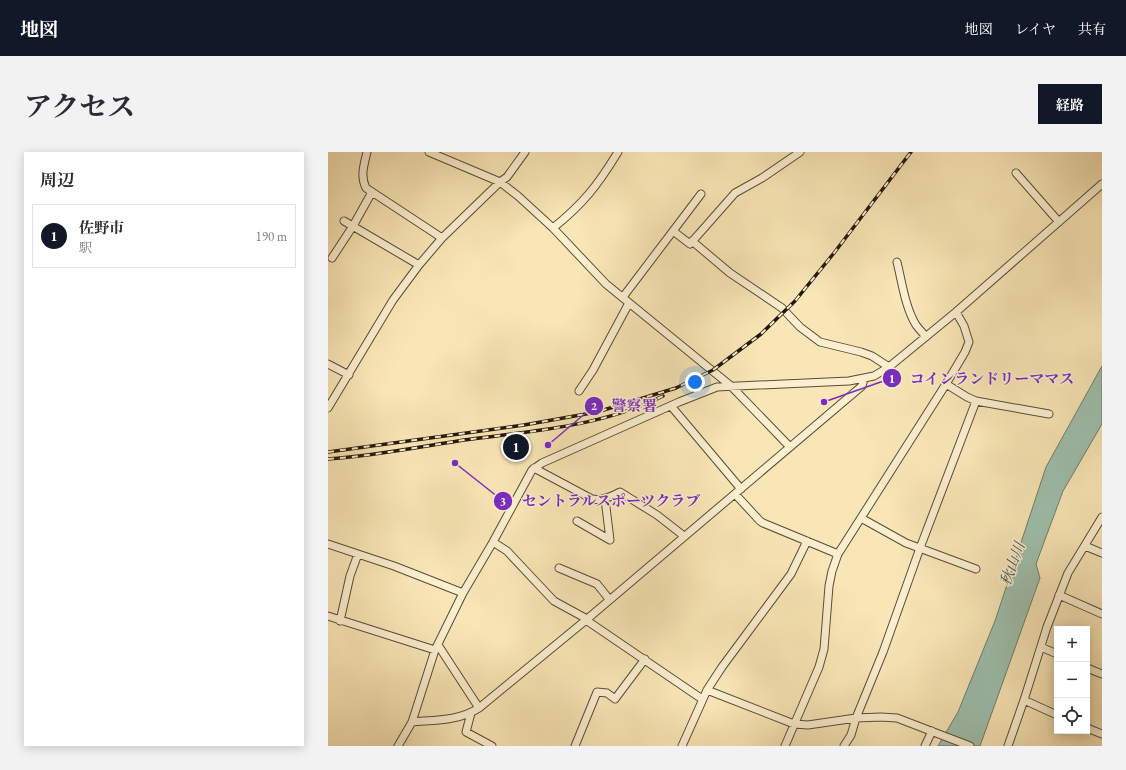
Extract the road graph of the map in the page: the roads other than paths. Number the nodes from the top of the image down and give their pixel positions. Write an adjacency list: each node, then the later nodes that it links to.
1 (367, 152): 9 (street)
2 (429, 152): 7 (street)
3 (525, 152): 7 (street)
4 (618, 152): 14 (street)
5 (800, 152): 17 (street)
6 (1016, 173): 12 (street)
7 (500, 182): 14 (street); 16 (street)
8 (1102, 184): 12 (street)
9 (372, 192): 13 (street); 16 (street)
10 (701, 194): 15 (street)
11 (344, 221): 13 (street)
12 (1060, 222): 23 (street)
13 (353, 226): 18 (street); 20 (street)
14 (553, 228): 21 (street)
15 (673, 231): 17 (street); 21 (street)
16 (442, 238): 20 (street)
17 (692, 241): 26 (street)
18 (332, 258)
19 (897, 262): 24 (street)
20 (419, 265): 27 (street)
21 (623, 298): 22 (street)
22 (629, 303): 30 (street); 31 (street)
23 (956, 312): 24 (street); 29 (street)
24 (926, 337): 26 (street)
25 (328, 364): 27 (street)
26 (889, 367): 28 (street)
27 (349, 375): 34 (street)
28 (864, 379): 30 (street); 36 (street)
29 (946, 384): 32 (street); 41 (street)
30 (731, 386): 33 (street); 36 (street)
31 (579, 391)
32 (976, 401): 35 (street); 48 (street)
33 (671, 406): 37 (street); 38 (street)
34 (328, 408)
35 (1049, 414)
36 (790, 447): 38 (street)
37 (534, 468): 39 (street); 45 (street)
38 (738, 491): 43 (street); 44 (street)
39 (605, 499): 42 (street); 43 (street)
40 (1102, 517): 47 (street)
41 (861, 518): 48 (street); 51 (street)
42 (577, 521)
43 (684, 536): 56 (street)
44 (807, 541): 51 (street); 67 (street)
45 (493, 542): 54 (street); 59 (street)
46 (328, 544): 50 (street)
47 (1085, 546): 49 (street); 55 (street)
48 (920, 548): 53 (street); 73 (street)
49 (1102, 553)
50 (358, 554): 54 (street); 60 (street)
51 (838, 554): 75 (street)
52 (559, 568): 56 (street)
53 (976, 569)
54 (464, 593): 62 (street)
55 (1059, 595): 57 (street); 61 (street)
56 (609, 599): 59 (street)
57 (1102, 614)
58 (328, 616): 60 (street)
59 (586, 619): 64 (street); 70 (street)
60 (340, 621): 62 (street)
61 (1041, 647): 63 (street); 69 (street)
62 (437, 648): 70 (street); 74 (street)
63 (1054, 653)
64 (645, 659): 68 (street); 81 (street)
65 (1090, 669): 66 (street)
66 (1102, 674)
67 (707, 690): 68 (street); 75 (street)
68 (702, 699): 82 (street)
69 (1024, 700): 72 (street); 87 (street)
70 (478, 708): 71 (street)
71 (471, 713): 74 (street); 80 (street)
72 (1054, 713)
73 (856, 718): 75 (street); 77 (street); 84 (street)
74 (412, 722): 79 (street)
75 (794, 724): 83 (street)
76 (1090, 729): 78 (street)
77 (934, 732): 85 (street); 86 (street)
78 (1102, 734)
79 (398, 746)
80 (492, 746)
81 (575, 746)
82 (682, 746)
83 (784, 746)
84 (844, 746)
85 (925, 746)
86 (970, 746)
87 (1008, 746)

